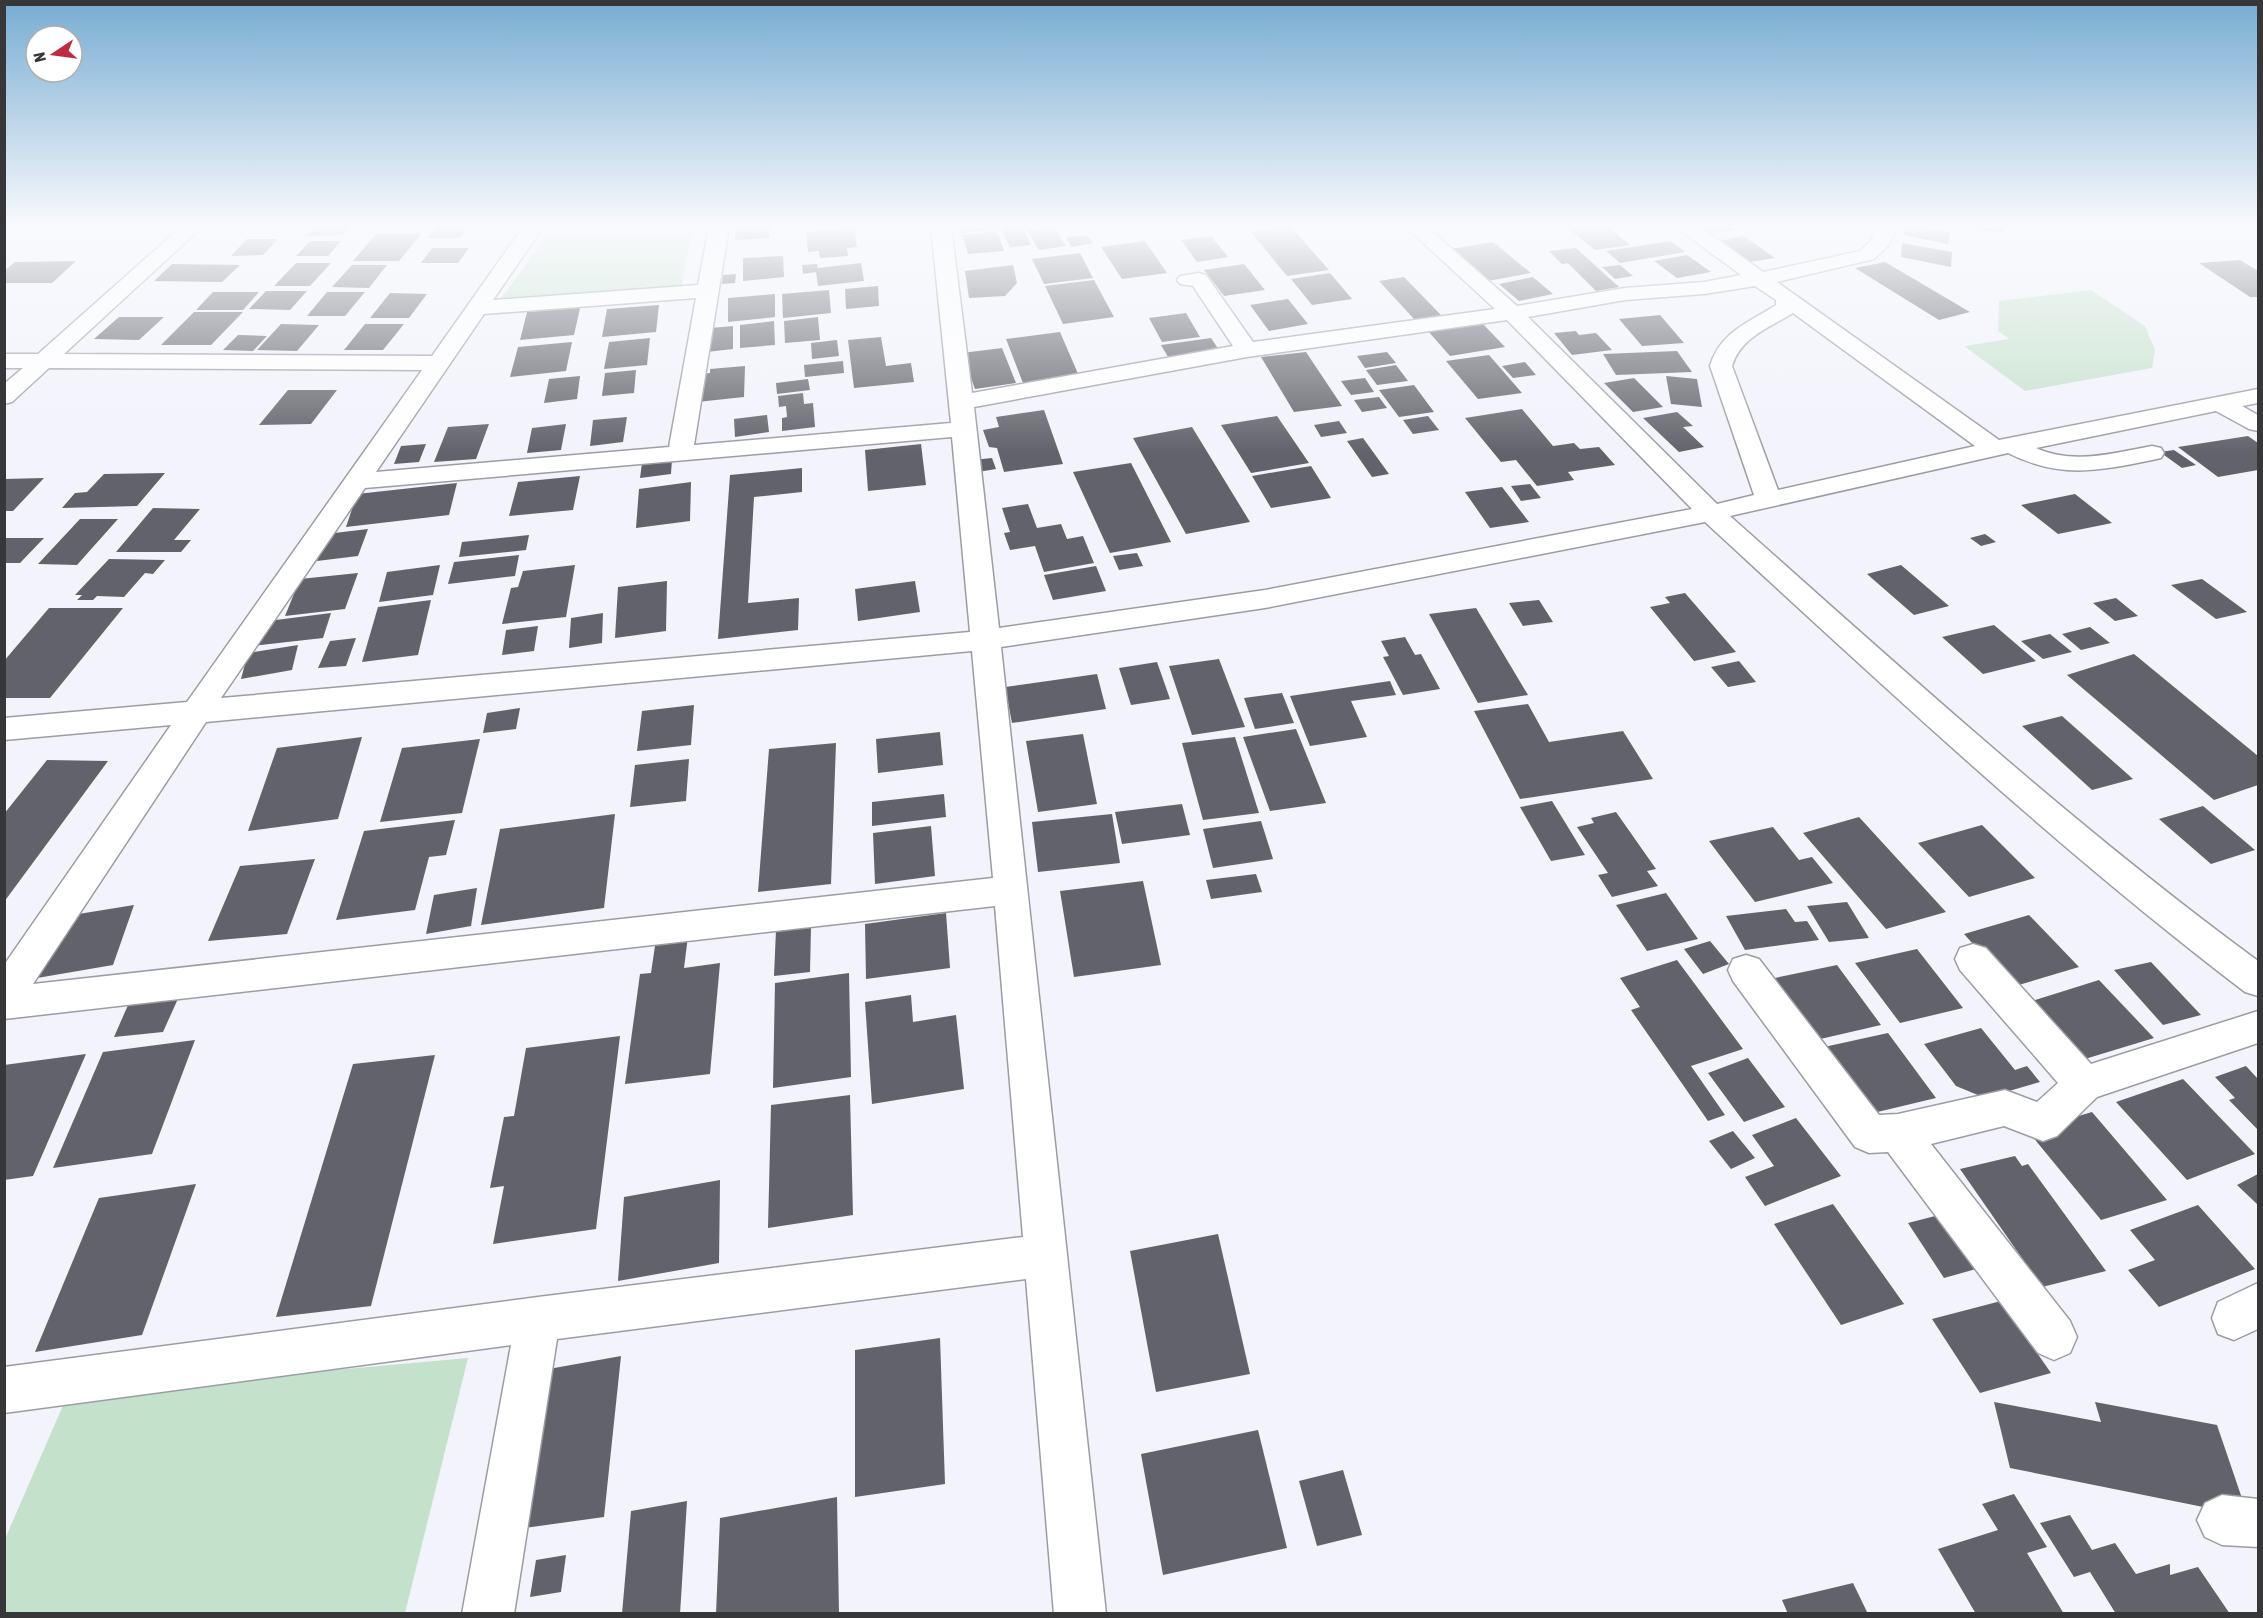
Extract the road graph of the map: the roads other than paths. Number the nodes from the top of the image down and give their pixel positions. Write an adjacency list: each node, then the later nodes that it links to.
1 (108, 303): 15 (street)
2 (481, 303): 11 (street)
3 (552, 303): 11 (street)
4 (706, 303): 24 (street)
5 (951, 303): 19 (street)
6 (1215, 303): 13 (street)
7 (1500, 303): 12 (street)
8 (1574, 303): 12 (street)
9 (1786, 303): 27 (street)
10 (1794, 303): 23 (street)
11 (477, 308): 16 (street)
12 (1512, 313): 13 (street); 28 (street)
13 (1247, 350): 19 (street)
14 (4, 361): 15 (street)
15 (43, 361): 16 (street); 18 (street)
16 (436, 363): 26 (street)
17 (2259, 396): 20 (street)
18 (4, 397)
19 (962, 402): 22 (street)
20 (2218, 403): 21 (street); 23 (street)
21 (2259, 424)
22 (962, 429): 24 (street); 29 (street)
23 (2003, 447): 25 (street); 27 (street)
24 (680, 453): 26 (street)
25 (2152, 453)
26 (357, 481): 30 (street)
27 (1769, 501): 28 (street)
28 (1711, 513): 29 (street); 35 (street)
29 (985, 640): 30 (street); 32 (street)
30 (196, 712): 31 (street); 36 (street)
31 (4, 729)
32 (1011, 890): 37 (street); 41 (street)
33 (1973, 958): 39 (street)
34 (1746, 970): 40 (street)
35 (2259, 981)
36 (4, 996)
37 (4, 1003)
38 (2259, 1027): 39 (street)
39 (2084, 1084): 40 (street)
40 (1898, 1132): 43 (street)
41 (1046, 1255): 42 (street); 46 (street)
42 (538, 1319): 44 (street); 45 (street)
43 (2054, 1337)
44 (4, 1390)
45 (488, 1614)
46 (1080, 1614)

